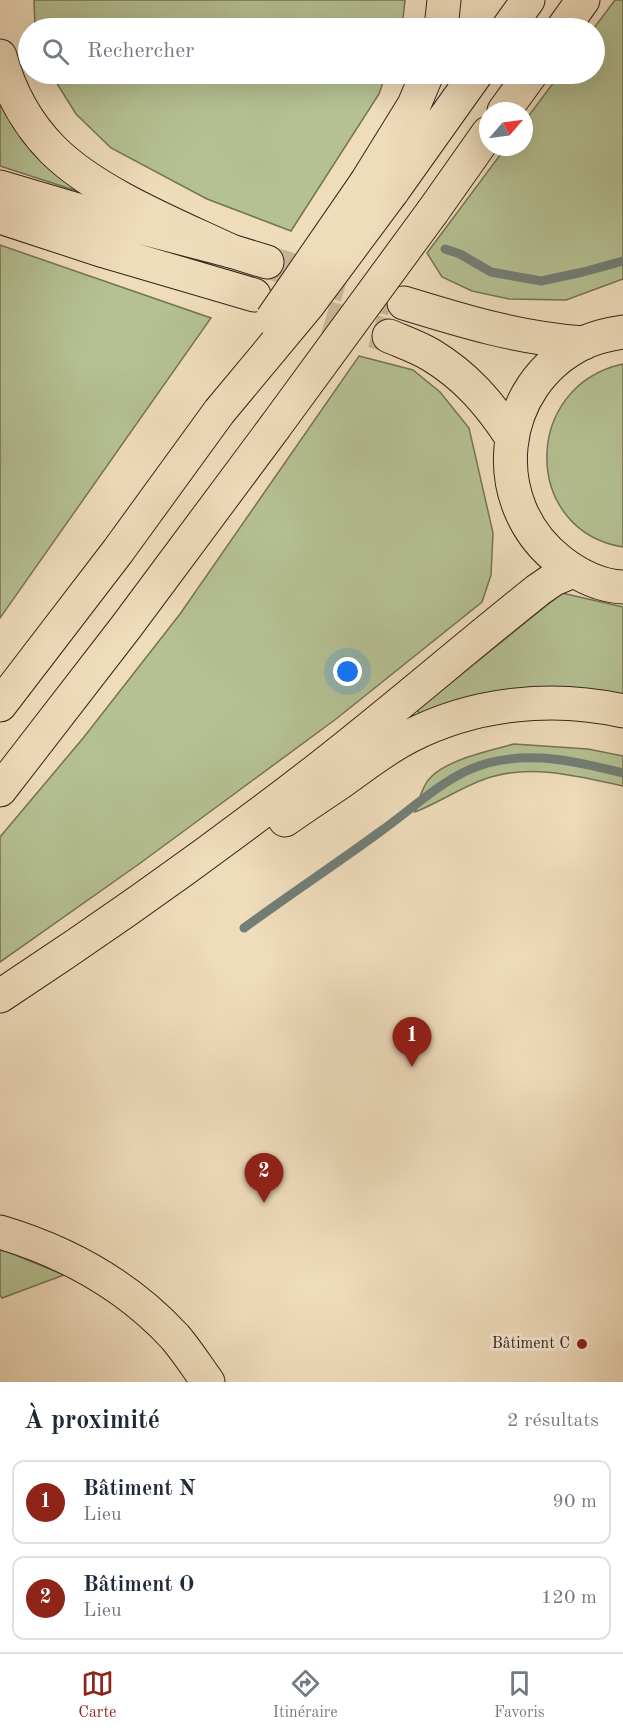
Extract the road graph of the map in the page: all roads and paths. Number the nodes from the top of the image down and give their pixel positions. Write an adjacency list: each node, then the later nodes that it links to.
1 (444, 0): 4 (main road)
2 (528, 0): 5 (main road)
3 (583, 0): 6 (main road)
4 (442, 18)
5 (515, 18)
6 (570, 18)
7 (0, 56): 16 (main road)
8 (423, 84): 14 (main road)
9 (467, 84): 14 (main road)
10 (524, 84): 11 (main road)
11 (511, 102)
12 (479, 146): 28 (main road, bridge)
13 (0, 186): 16 (main road)
14 (379, 187): 26 (main road, bridge)
15 (0, 217): 18 (main road)
16 (231, 251): 17 (main road)
17 (267, 262)
18 (254, 295)
19 (404, 303): 22 (main road)
20 (623, 332): 22 (main road)
21 (389, 336): 23 (main road)
22 (584, 343): 23 (main road)
23 (512, 438): 24 (main road)
24 (573, 571): 25 (main road); 29 (main road)
25 (623, 587)
26 (0, 705)
27 (623, 711): 29 (main road)
28 (0, 790)
29 (60, 956): 30 (main road)
30 (0, 996)
31 (0, 1232): 32 (main road)
32 (208, 1382)

